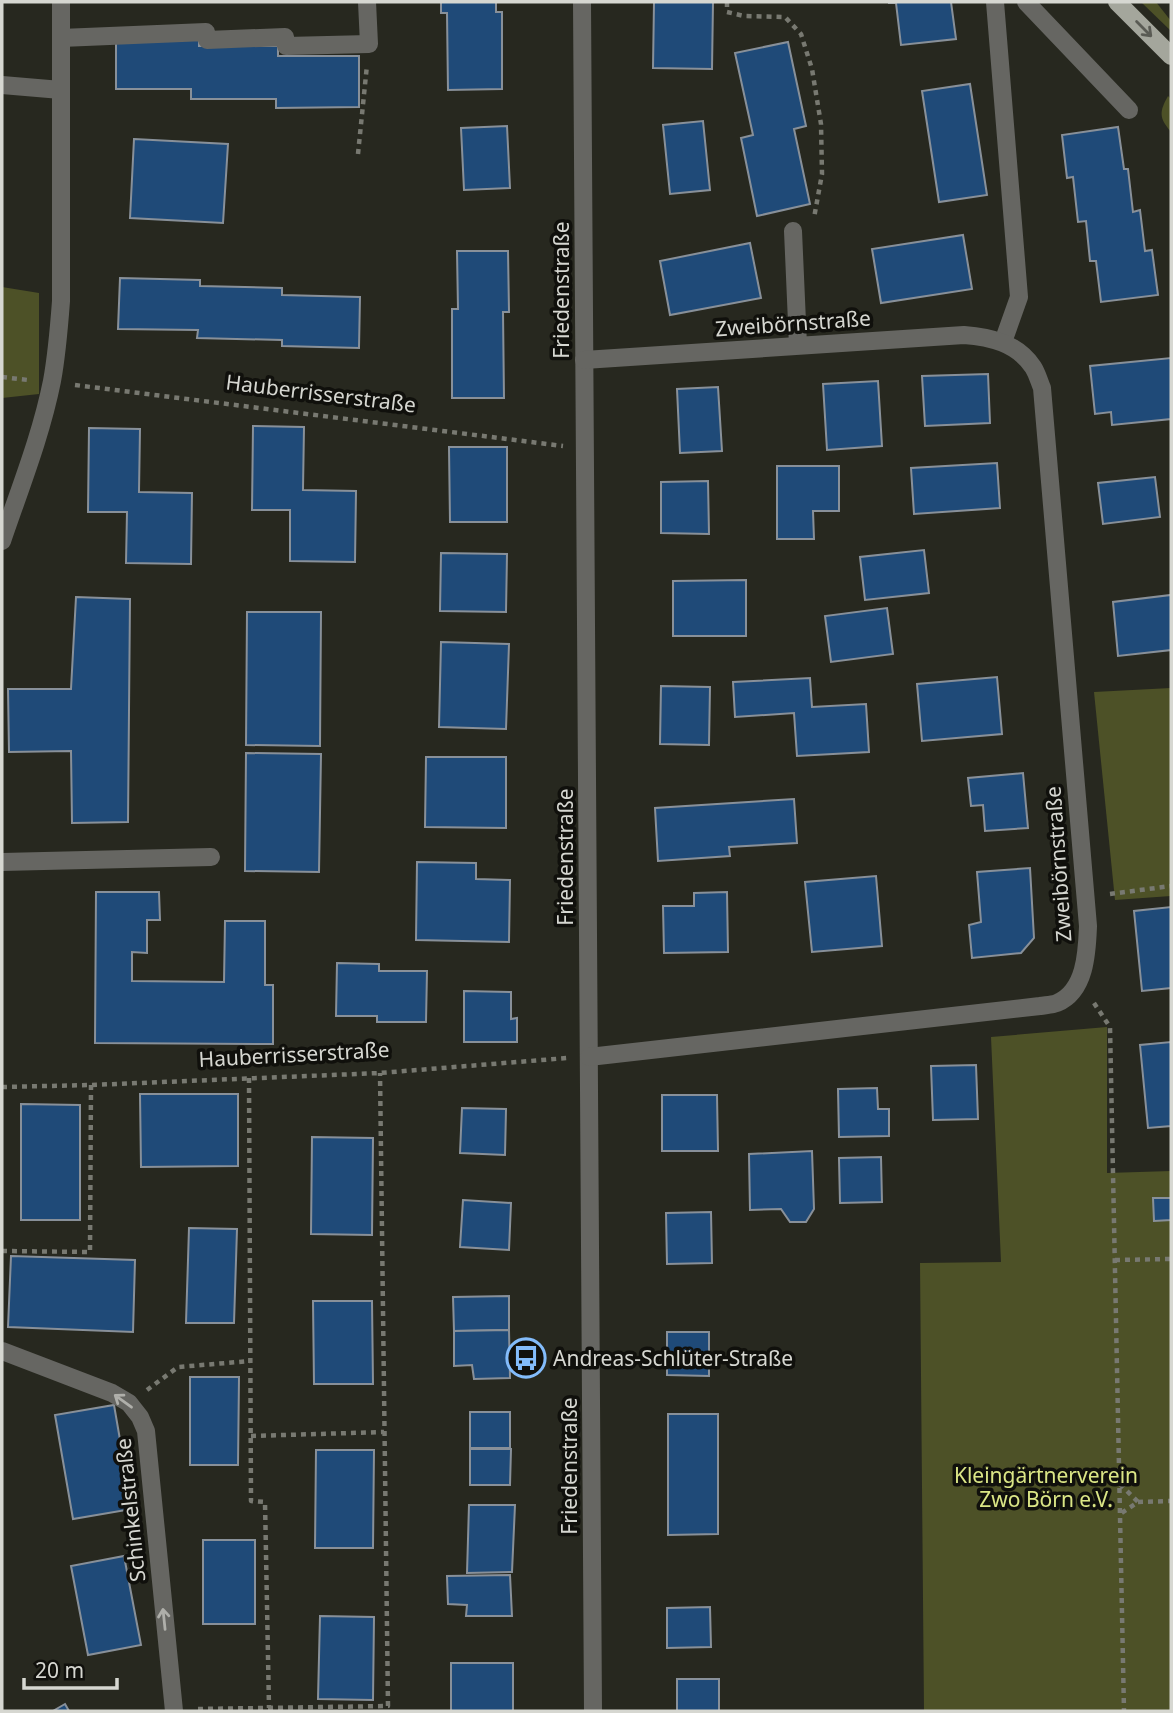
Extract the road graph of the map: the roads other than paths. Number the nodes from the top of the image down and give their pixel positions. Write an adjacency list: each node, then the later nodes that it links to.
1 (61, 2): 7 (street)
2 (367, 2): 7 (street)
3 (582, 2): 15 (street, Friedenstraße)
4 (995, 2): 13 (street)
5 (1026, 2): 11 (street)
6 (1117, 2): 8 (main road, one-way to 8)
7 (61, 38): 10 (street)
8 (1171, 56)
9 (2, 85): 10 (street)
10 (61, 90): 16 (street)
11 (1129, 110)
12 (793, 237): 14 (street)
13 (1003, 342): 14 (street, Zweibörnstraße); 19 (street, Zweibörnstraße)
14 (798, 345): 15 (street, Zweibörnstraße)
15 (584, 360): 19 (street, Friedenstraße)
16 (2, 541)
17 (211, 857): 18 (street)
18 (2, 862)
19 (589, 1057): 22 (street, Friedenstraße)
20 (2, 1351): 21 (street, Schinkelstraße, one-way to 20)
21 (174, 1711)
22 (593, 1711)

